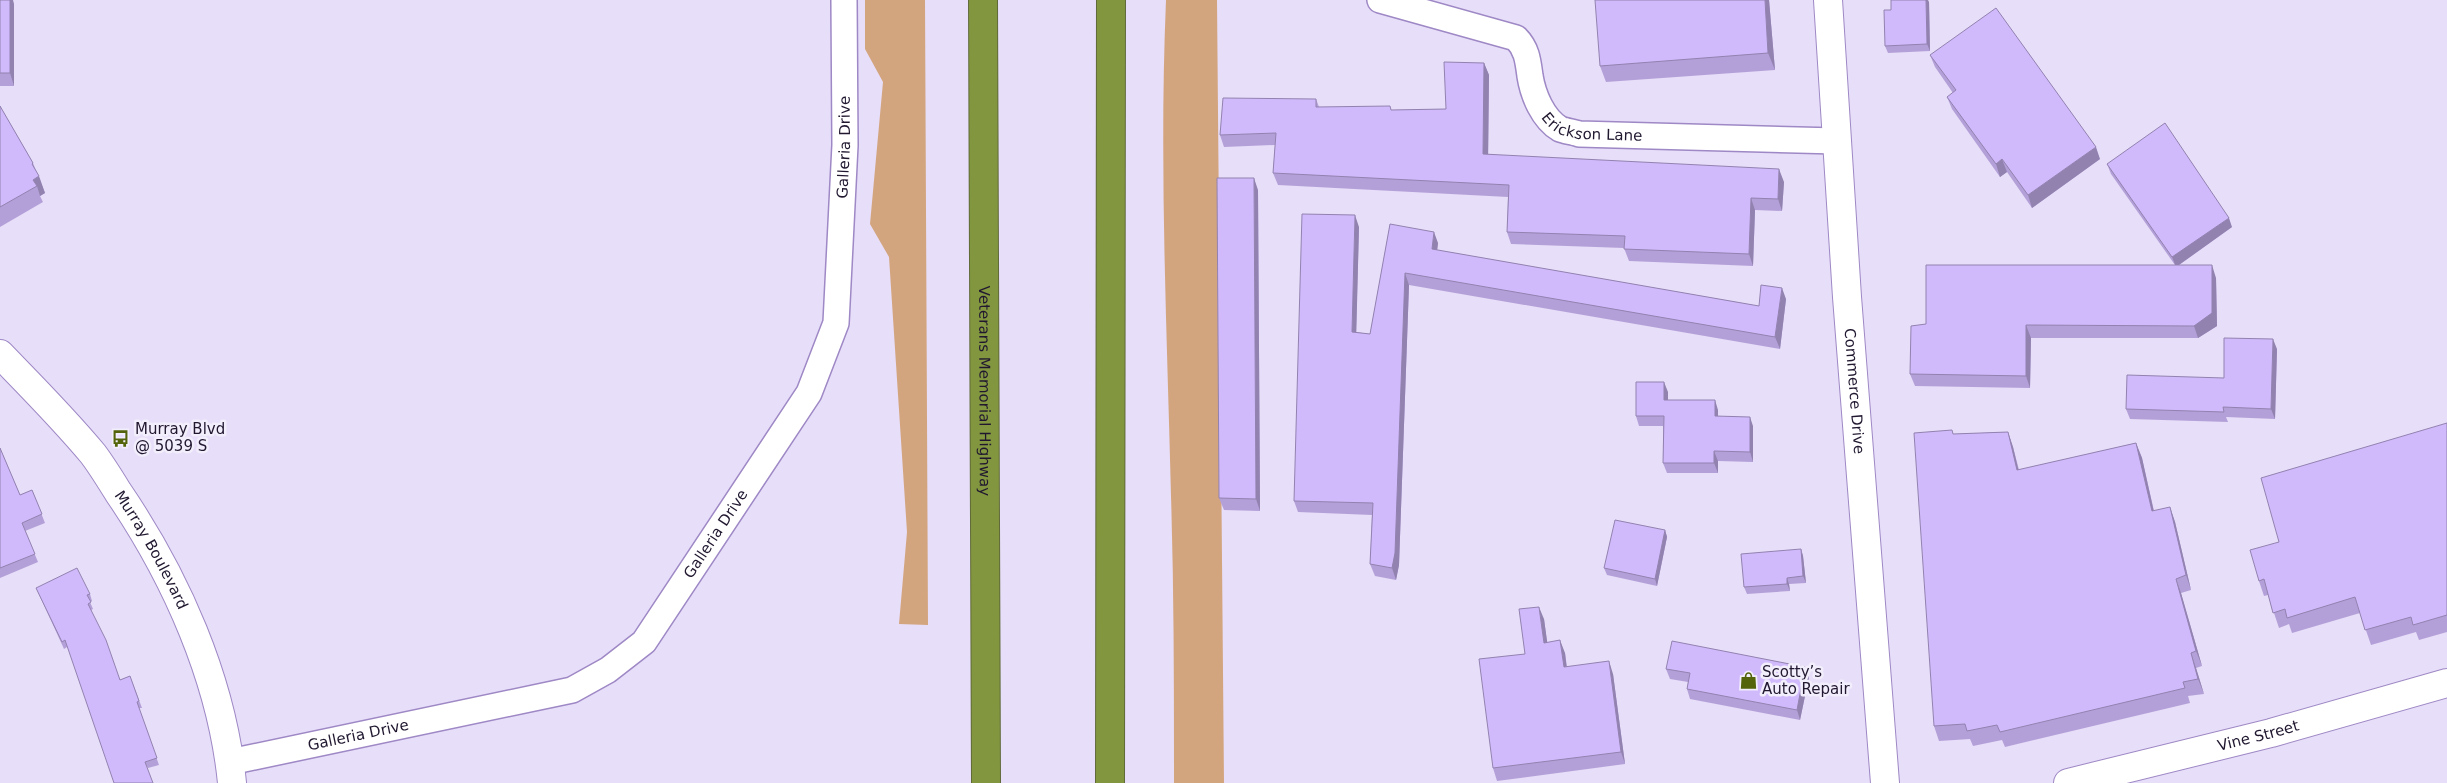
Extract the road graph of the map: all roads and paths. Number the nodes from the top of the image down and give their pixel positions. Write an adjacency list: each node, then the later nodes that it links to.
1 (844, 0): 9 (street, Galleria Drive)
2 (983, 0): 10 (highway, Veterans Memorial Highway)
3 (1111, 0): 11 (highway)
4 (1380, 0): 6 (street, Erickson Lane)
5 (1828, 0): 6 (street, Commerce Drive)
6 (1837, 142): 12 (street, Commerce Drive)
7 (0, 354): 9 (street, Murray Boulevard)
8 (2447, 683): 13 (street, Vine Street)
9 (231, 772)
10 (986, 783)
11 (1110, 783)
12 (1885, 783)
13 (2068, 783)

